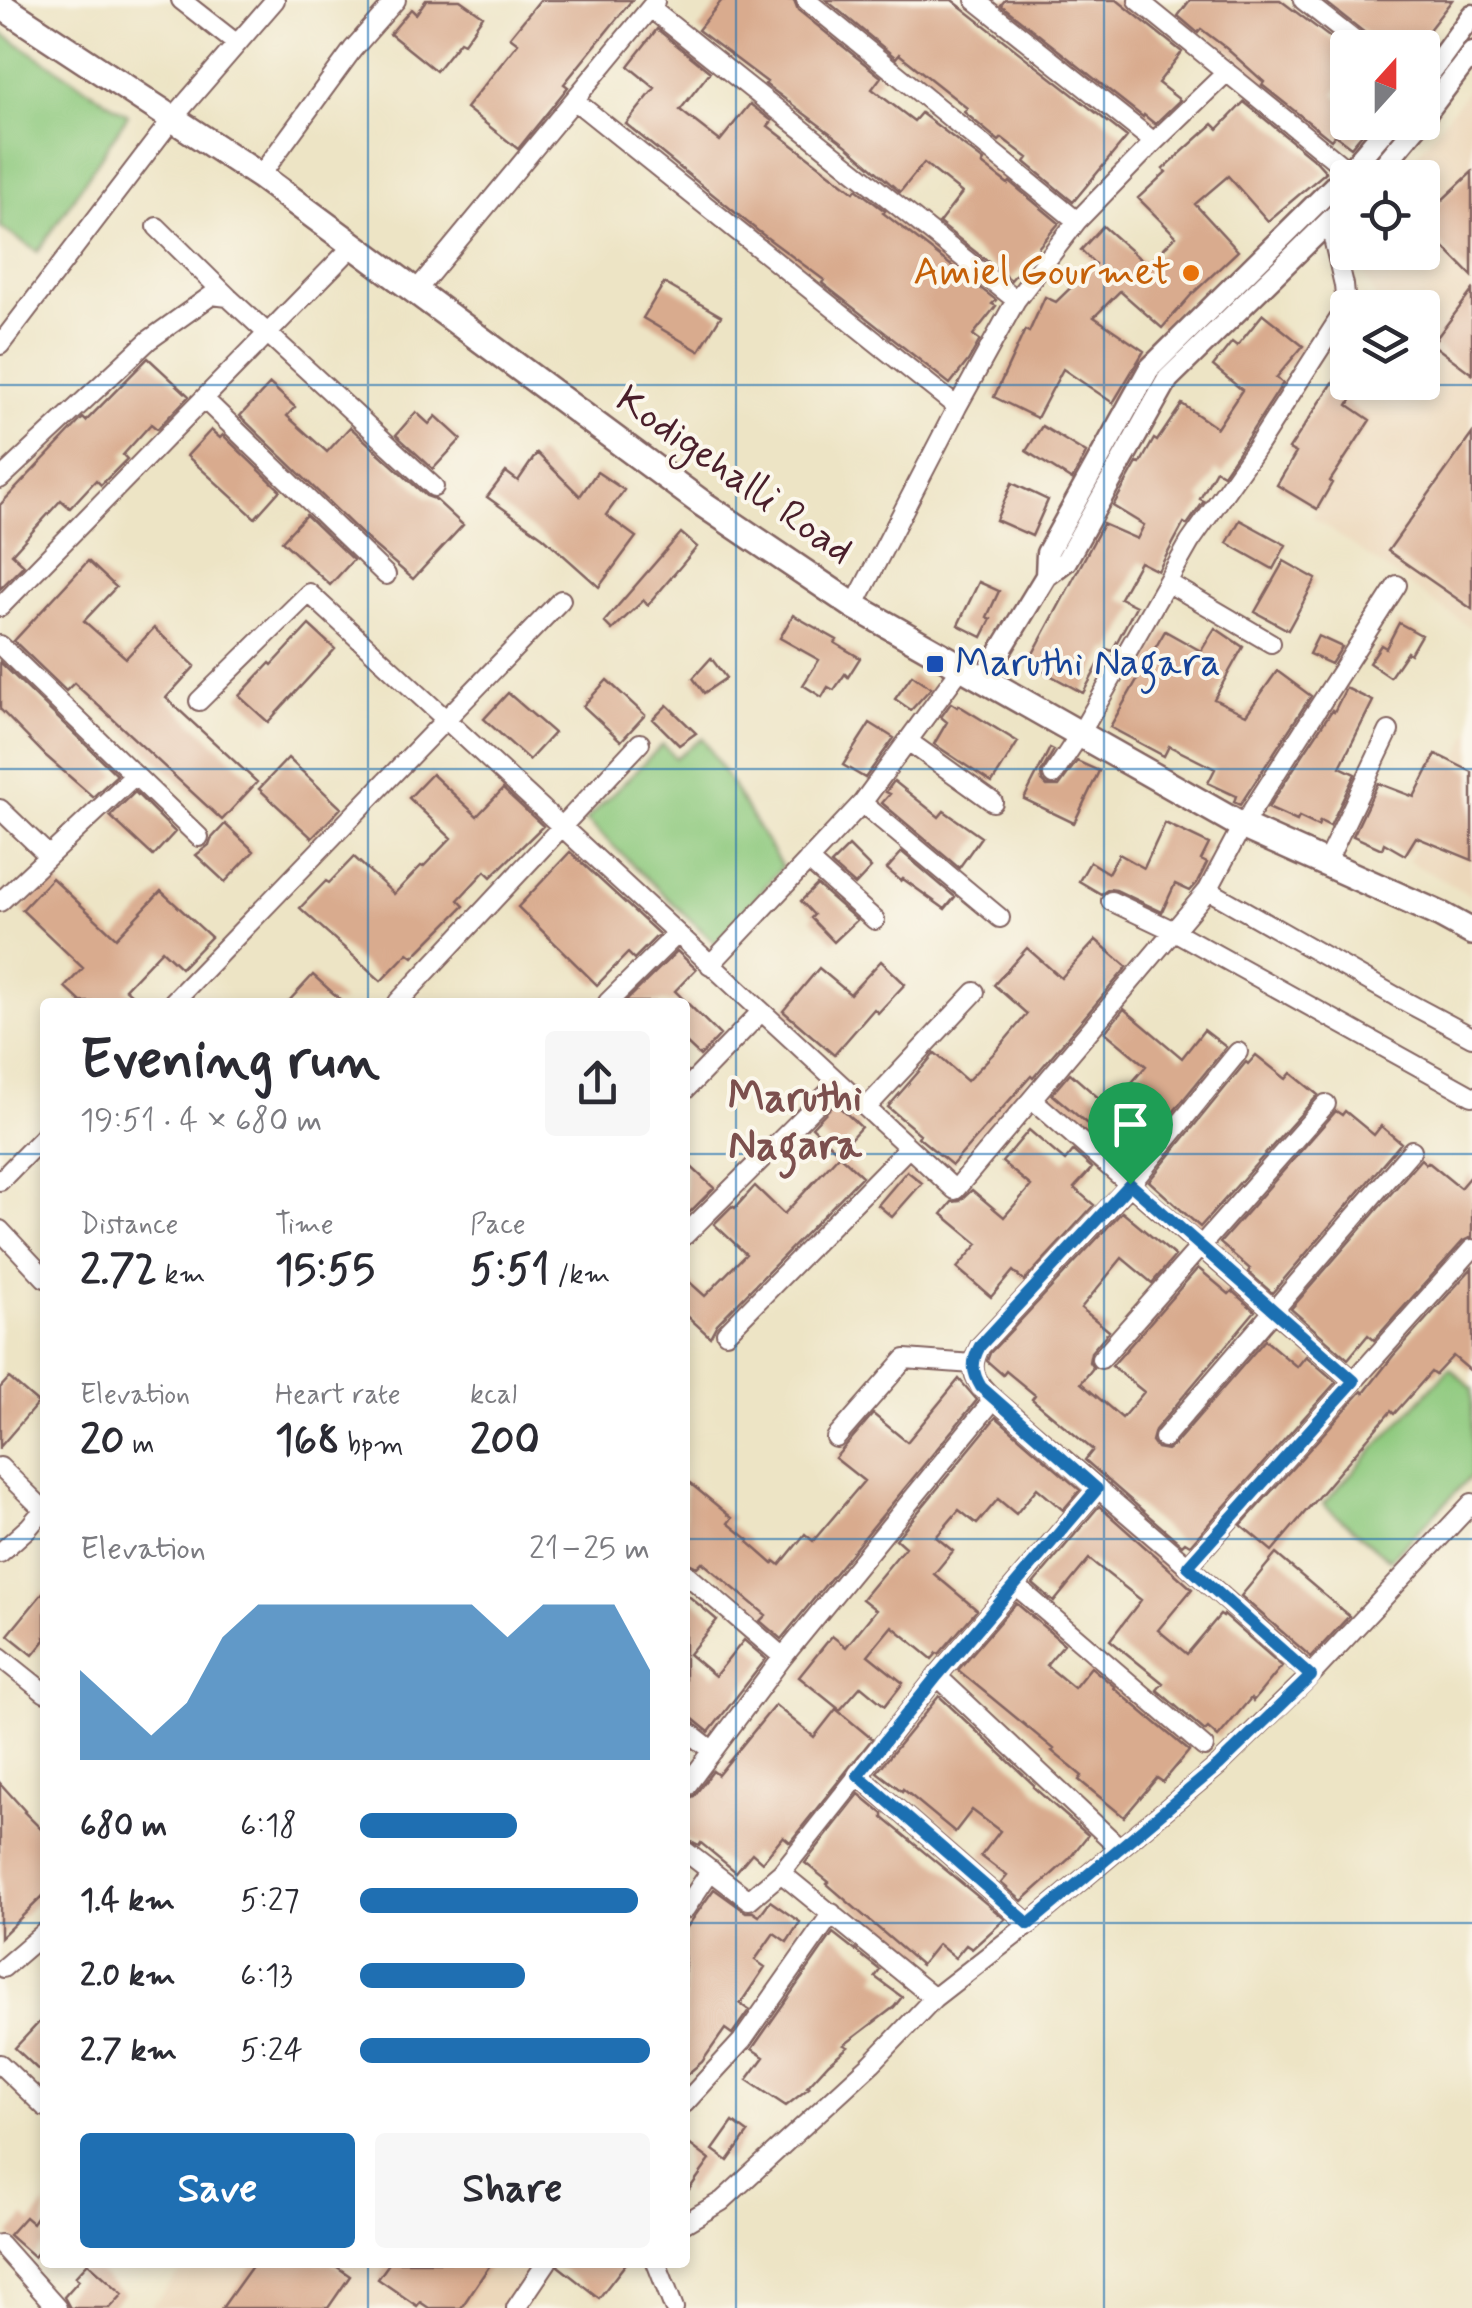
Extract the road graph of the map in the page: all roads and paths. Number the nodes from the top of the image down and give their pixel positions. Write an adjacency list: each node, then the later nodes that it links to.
1 (181, 0): 12 (street)
2 (275, 0): 12 (street)
3 (396, 0): 23 (street)
4 (806, 0): 25 (street)
5 (974, 0): 20 (street)
6 (1138, 0): 15 (street)
7 (1308, 2): 11 (street)
8 (0, 4): 18 (main road, Kodigehalli Road)
9 (653, 4): 17 (street); 31 (street)
10 (1472, 15): 14 (street)
11 (1342, 30)
12 (237, 44): 18 (street)
13 (1472, 53): 16 (street)
14 (1440, 59)
15 (1227, 72): 20 (street); 21 (street)
16 (1440, 92)
17 (574, 100): 29 (street); 35 (street)
18 (173, 118): 23 (main road, Kodigehalli Road); 33 (street)
19 (1402, 140): 22 (street)
20 (1154, 142): 25 (street)
21 (1336, 160)
22 (1387, 160)
23 (260, 176): 28 (main road, Kodigehalli Road)
24 (1330, 196): 39 (street)
25 (1077, 221): 31 (street)
26 (1329, 221): 39 (street); 40 (street)
27 (158, 227): 30 (street)
28 (354, 246): 29 (main road, Kodigehalli Road); 32 (street)
29 (416, 291): 43 (main road, Kodigehalli Road)
30 (228, 297): 32 (street); 36 (street)
31 (1016, 300): 35 (street)
32 (268, 333): 34 (street); 37 (street)
33 (0, 345)
34 (204, 399): 38 (street); 44 (street)
35 (957, 407): 43 (street)
36 (0, 479)
37 (434, 488)
38 (386, 576)
39 (1046, 576): 47 (street)
40 (1167, 582): 45 (street); 51 (street)
41 (1397, 585): 59 (street)
42 (561, 600): 49 (street)
43 (854, 606): 47 (main road, Kodigehalli Road)
44 (0, 607)
45 (1270, 643)
46 (0, 645): 54 (street)
47 (973, 673): 51 (main road, Kodigehalli Road); 52 (street)
48 (199, 701): 49 (street)
49 (447, 720): 60 (street); 75 (street)
50 (1390, 731): 64 (street)
51 (1080, 734): 55 (street); 59 (main road, Kodigehalli Road)
52 (908, 741): 56 (street); 57 (street)
53 (640, 743): 60 (street)
54 (135, 775): 61 (street); 62 (street)
55 (1053, 775)
56 (994, 802)
57 (862, 803): 63 (street); 68 (street)
58 (0, 809): 62 (street)
59 (1242, 826): 64 (main road, Kodigehalli Road); 65 (street)
60 (563, 828): 72 (street); 76 (street)
61 (199, 836)
62 (49, 856): 67 (street)
63 (808, 860): 69 (street); 73 (street)
64 (1326, 864): 71 (main road, Kodigehalli Road)
65 (1208, 890): 70 (street); 79 (street)
66 (1111, 900): 70 (street)
67 (0, 902)
68 (1000, 918)
69 (875, 920)
70 (1174, 931): 83 (street); 84 (street)
71 (1472, 932)
72 (677, 934): 73 (street); 77 (street)
73 (710, 965): 78 (street)
74 (975, 992): 86 (street)
75 (177, 998)
76 (402, 998)
77 (612, 998)
78 (762, 1012): 81 (street); 82 (street)
79 (1472, 1036)
80 (1238, 1052): 91 (street)
81 (838, 1083): 86 (street); 92 (street)
82 (690, 1085)
83 (1472, 1096)
84 (1032, 1099): 88 (street); 91 (street)
85 (1326, 1104): 94 (street)
86 (866, 1108): 88 (street)
87 (40, 1139): 90 (street)
88 (908, 1148): 98 (street)
89 (1412, 1150): 97 (street)
90 (0, 1181)
91 (1130, 1184): 94 (street); 100 (street)
92 (690, 1230)
93 (0, 1231): 96 (street)
94 (1200, 1246): 97 (street); 99 (street)
95 (1472, 1249): 101 (street)
96 (40, 1273)
97 (1274, 1310): 101 (street); 104 (street)
98 (726, 1333)
99 (1101, 1359)
100 (973, 1364): 102 (street); 103 (street)
101 (1354, 1381): 111 (street)
102 (994, 1399): 106 (street); 115 (street)
103 (836, 1438)
104 (1164, 1438)
105 (0, 1467): 108 (street)
106 (1097, 1489): 111 (street); 113 (street)
107 (1472, 1503): 117 (street)
108 (40, 1504)
109 (40, 1515): 110 (street)
110 (0, 1553)
111 (1188, 1566): 117 (street)
112 (690, 1577): 115 (street)
113 (1015, 1585): 116 (street); 120 (street)
114 (0, 1657): 118 (street)
115 (784, 1657): 121 (street)
116 (937, 1676): 122 (street); 124 (street)
117 (1311, 1676): 124 (street)
118 (40, 1689)
119 (690, 1733): 121 (street)
120 (1204, 1747)
121 (713, 1751): 123 (street)
122 (858, 1775): 127 (street); 130 (street)
123 (690, 1781)
124 (1120, 1848): 130 (street)
125 (690, 1855): 126 (street)
126 (711, 1870): 127 (street); 128 (street)
127 (781, 1873): 129 (street)
128 (690, 1901)
129 (832, 1913): 133 (street); 135 (street)
130 (1029, 1924): 133 (street)
131 (40, 1936): 132 (street)
132 (3, 1968)
133 (934, 1998): 137 (street)
134 (0, 2064): 136 (street)
135 (690, 2097)
136 (40, 2102)
137 (690, 2220)
138 (0, 2244): 141 (street)
139 (543, 2268): 142 (street)
140 (658, 2268): 143 (street)
141 (58, 2308)
142 (516, 2308)
143 (674, 2308)

